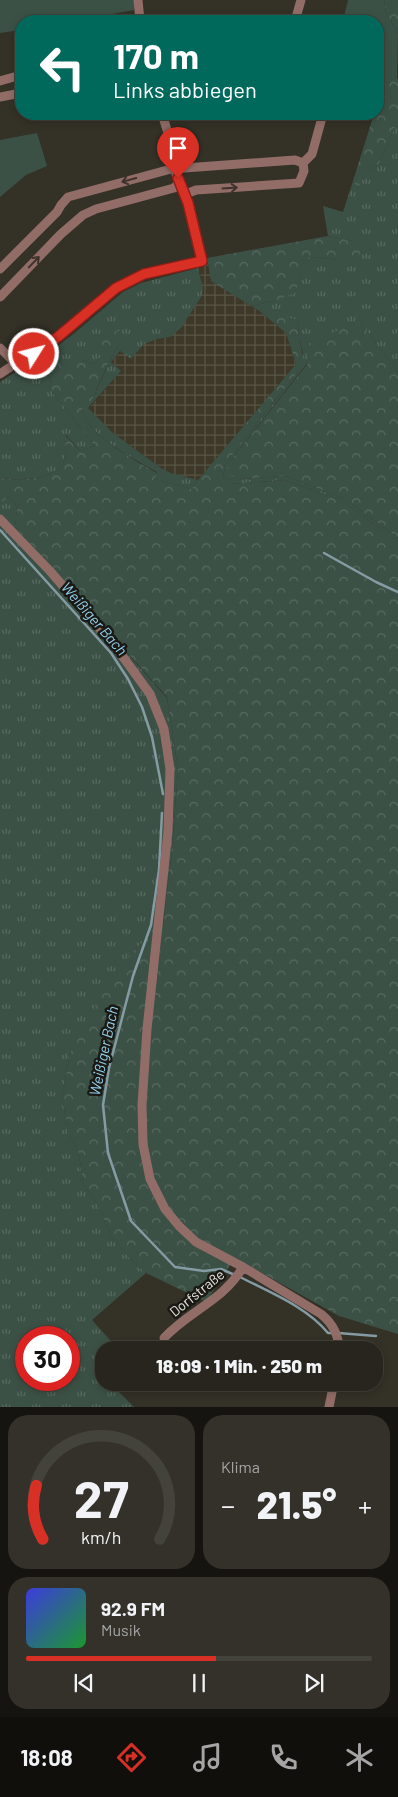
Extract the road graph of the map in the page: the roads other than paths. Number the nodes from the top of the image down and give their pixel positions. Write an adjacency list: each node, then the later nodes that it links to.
1 (138, 0): 3 (street)
2 (301, 0): 4 (street)
3 (139, 15)
4 (296, 15)
5 (15, 77): 6 (street)
6 (0, 81)
7 (15, 94): 8 (street)
8 (0, 97)
9 (164, 120): 12 (street)
10 (321, 120): 11 (street)
11 (303, 167): 12 (street); 14 (street, one-way to 11)
12 (176, 168): 13 (street); 15 (street, one-way to 15)
13 (179, 183): 14 (street); 16 (street, one-way to 13)
14 (186, 194): 18 (street)
15 (0, 269)
16 (0, 297)
17 (0, 348): 18 (street)
18 (15, 363): 19 (street)
19 (0, 374)
20 (0, 519): 21 (street)
21 (240, 1273): 22 (street, Dorfstraße); 23 (street)
22 (164, 1338)
23 (338, 1341)
24 (332, 1391): 25 (street)
25 (328, 1407)

